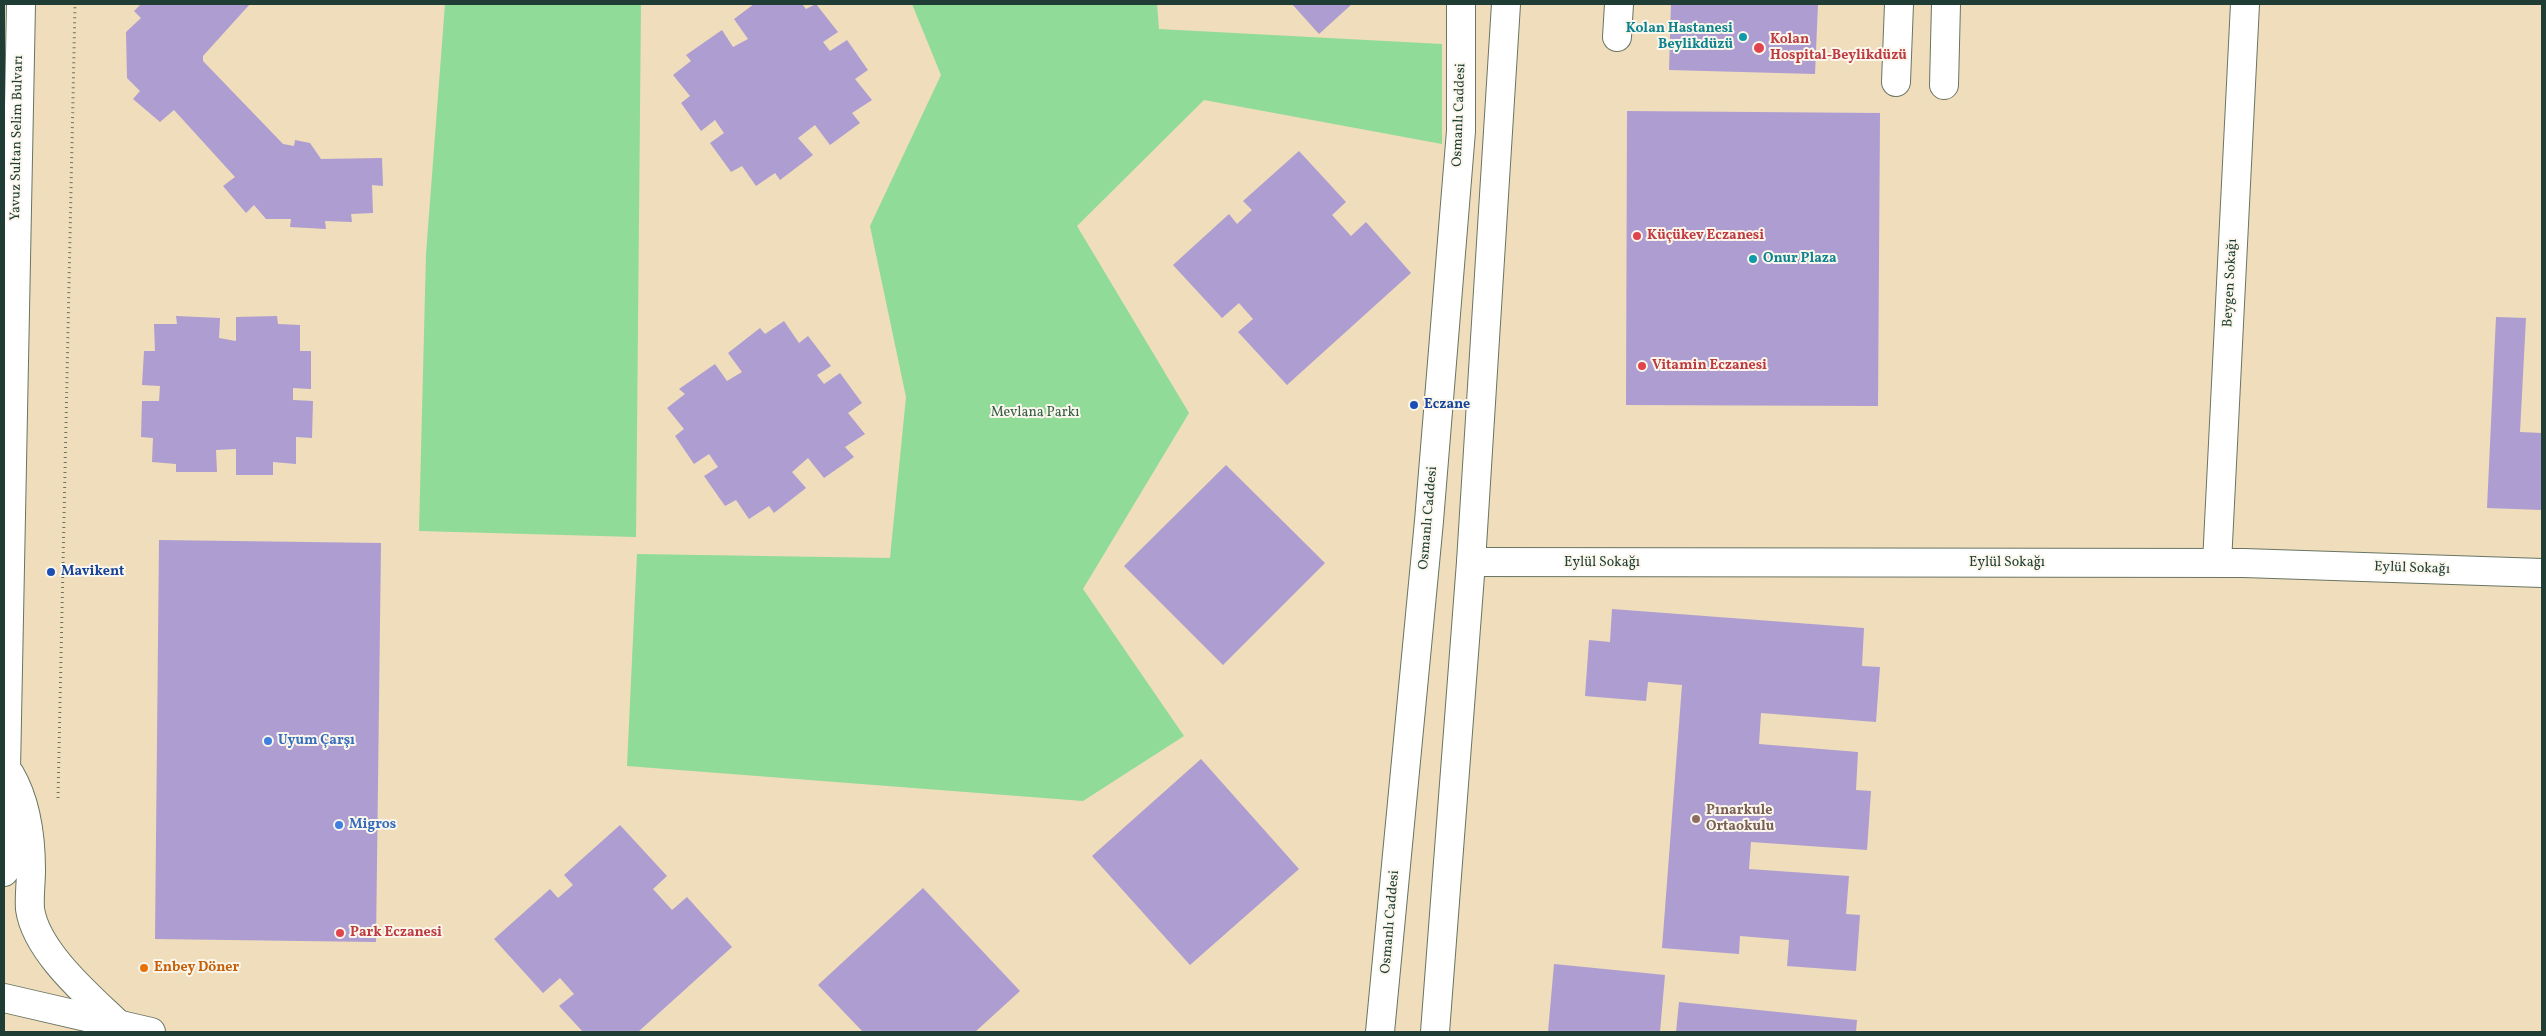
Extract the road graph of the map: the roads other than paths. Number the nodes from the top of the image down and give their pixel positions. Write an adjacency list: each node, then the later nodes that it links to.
1 (21, 4): 14 (main road, Yavuz Sultan Selim Bulvarı)
2 (1461, 4): 19 (main road, Osmanlı Caddesi)
3 (1506, 4): 11 (main road)
4 (1619, 4): 8 (main road)
5 (1899, 4): 9 (main road)
6 (1946, 4): 10 (main road)
7 (2245, 4): 12 (main road, Beygen Sokağı)
8 (1617, 37)
9 (1896, 82)
10 (1944, 85)
11 (1471, 562): 12 (main road, Eylül Sokağı); 20 (main road)
12 (2218, 563): 13 (main road, Eylül Sokağı)
13 (2542, 573)
14 (5, 766): 15 (main road, Yavuz Sultan Selim Bulvarı); 17 (main road)
15 (4, 872)
16 (4, 998): 17 (main road)
17 (120, 1026): 18 (main road)
18 (152, 1032)
19 (1380, 1032)
20 (1435, 1032)

